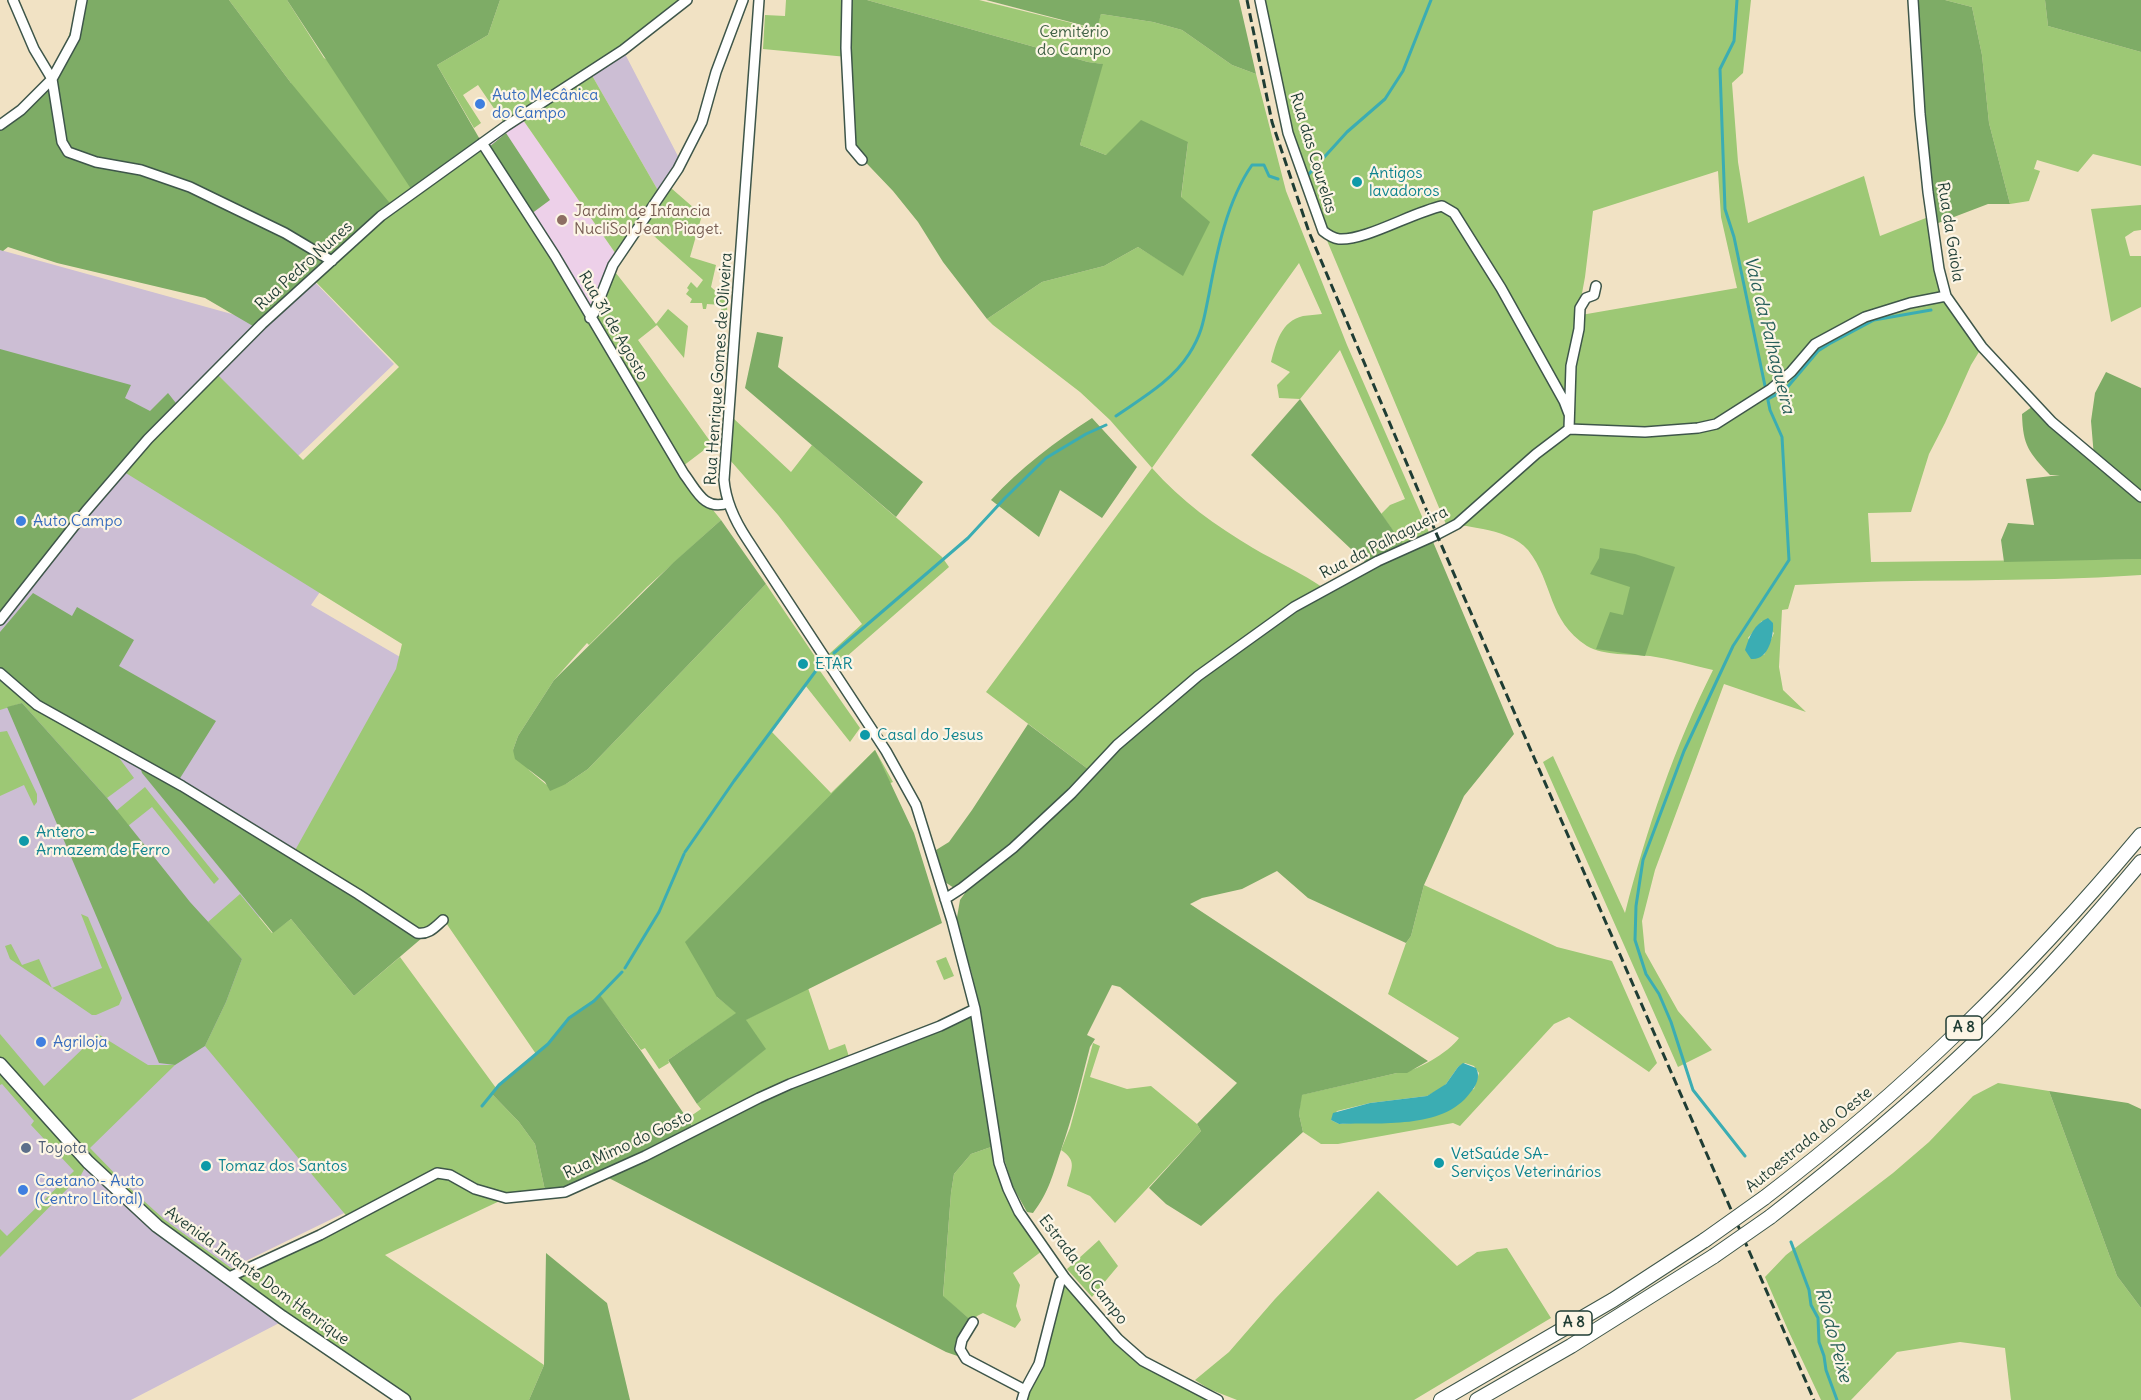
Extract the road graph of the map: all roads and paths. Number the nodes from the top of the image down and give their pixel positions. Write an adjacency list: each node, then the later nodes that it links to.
1 (13, 0): 9 (street)
2 (82, 0): 9 (street)
3 (687, 0): 11 (street, Rua Pedro Nunes)
4 (743, 0): 16 (street)
5 (759, 0): 20 (street, Rua Henrique Gomes de Oliveira)
6 (848, 0): 12 (street)
7 (1260, 0): 17 (street, Rua das Courelas)
8 (1913, 0): 15 (street, Rua da Gaiola)
9 (52, 79): 10 (street); 13 (street)
10 (0, 125)
11 (483, 143): 13 (street, Rua Pedro Nunes); 16 (street, Rua 31 de Agosto)
12 (862, 160)
13 (332, 261): 21 (street, Rua Pedro Nunes)
14 (1596, 286): 17 (street)
15 (1946, 296): 18 (street); 19 (street, Rua da Gaiola)
16 (590, 318): 20 (street, Rua 31 de Agosto)
17 (1569, 414): 18 (street)
18 (1569, 429): 25 (street, Rua da Palhagueira)
19 (2141, 497)
20 (728, 503): 25 (street, Rua Henrique Gomes de Oliveira)
21 (0, 620)
22 (0, 673): 26 (street)
23 (2141, 835): 37 (highway, Autoestrada do Oeste / A 8, bridge)
24 (2141, 862): 38 (highway, A 8, bridge)
25 (945, 899): 27 (street, Rua Henrique Gomes de Oliveira)
26 (443, 920)
27 (964, 967): 28 (street, Estrada do Campo)
28 (975, 1009): 30 (street, Rua Mimo do Gosto); 31 (street, Estrada do Campo)
29 (0, 1064): 30 (main road, Avenida Infante Dom Henrique)
30 (227, 1278): 34 (main road, Avenida Infante Dom Henrique)
31 (1065, 1278): 33 (street); 36 (street, Estrada do Campo)
32 (973, 1322): 33 (street)
33 (1025, 1390): 35 (street)
34 (404, 1400)
35 (1022, 1400)
36 (1218, 1400)
37 (1441, 1400)
38 (1477, 1400)

